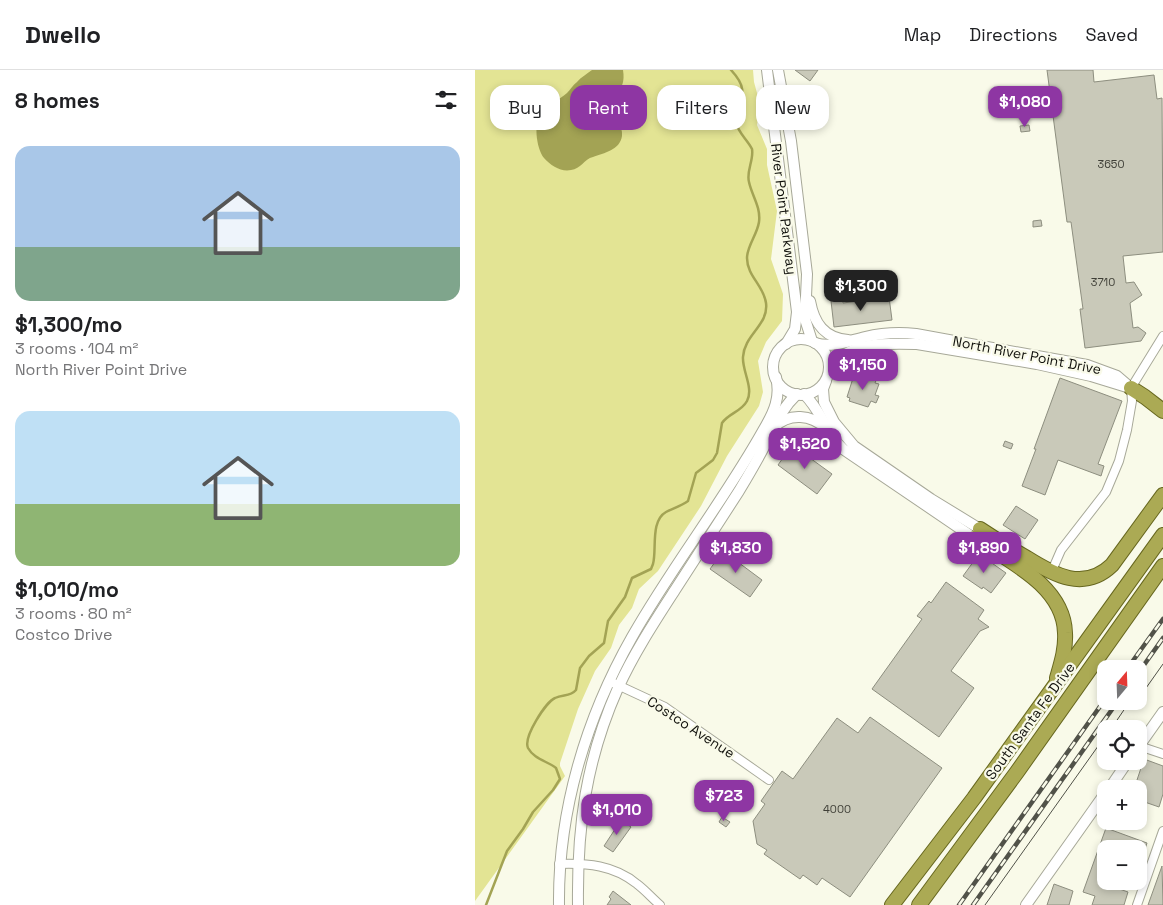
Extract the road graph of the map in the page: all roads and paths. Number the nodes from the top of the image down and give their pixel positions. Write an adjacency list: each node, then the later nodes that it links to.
1 (767, 70): 7 (street, River Point Parkway)
2 (778, 70): 3 (street, River Point Parkway)
3 (807, 283): 5 (street); 6 (street, River Point Parkway)
4 (1163, 336): 11 (street)
5 (854, 340): 6 (street, North River Point Drive); 11 (street, North River Point Drive)
6 (813, 342): 7 (street); 8 (street)
7 (786, 344): 9 (street)
8 (829, 369): 10 (street); 11 (street, North River Point Drive)
9 (776, 377): 12 (street); 21 (street)
10 (826, 381): 12 (street); 17 (street)
11 (1131, 388): 13 (highway); 20 (street)
12 (800, 394): 14 (street); 15 (street)
13 (1163, 411)
14 (827, 429): 15 (street); 17 (street)
15 (772, 430): 22 (street)
16 (1163, 494): 20 (highway)
17 (977, 533): 20 (highway); 23 (highway)
18 (1163, 535): 23 (highway, South Santa Fe Drive)
19 (1163, 566): 37 (highway, South Santa Fe Drive)
20 (1051, 573)
21 (609, 681): 22 (street, Costco Avenue); 31 (street)
22 (619, 685): 28 (street, Costco Avenue); 32 (street)
23 (1054, 688): 36 (highway, South Santa Fe Drive)
24 (1163, 712): 25 (street)
25 (1147, 735)
26 (1147, 749): 27 (street)
27 (1163, 754)
28 (769, 780)
29 (1097, 805): 38 (street)
30 (1163, 830): 39 (street)
31 (559, 864): 32 (street); 33 (street)
32 (577, 864): 34 (street); 35 (street)
33 (559, 905)
34 (578, 905)
35 (660, 905)
36 (892, 905)
37 (919, 905)
38 (1026, 905)
39 (1137, 905)

